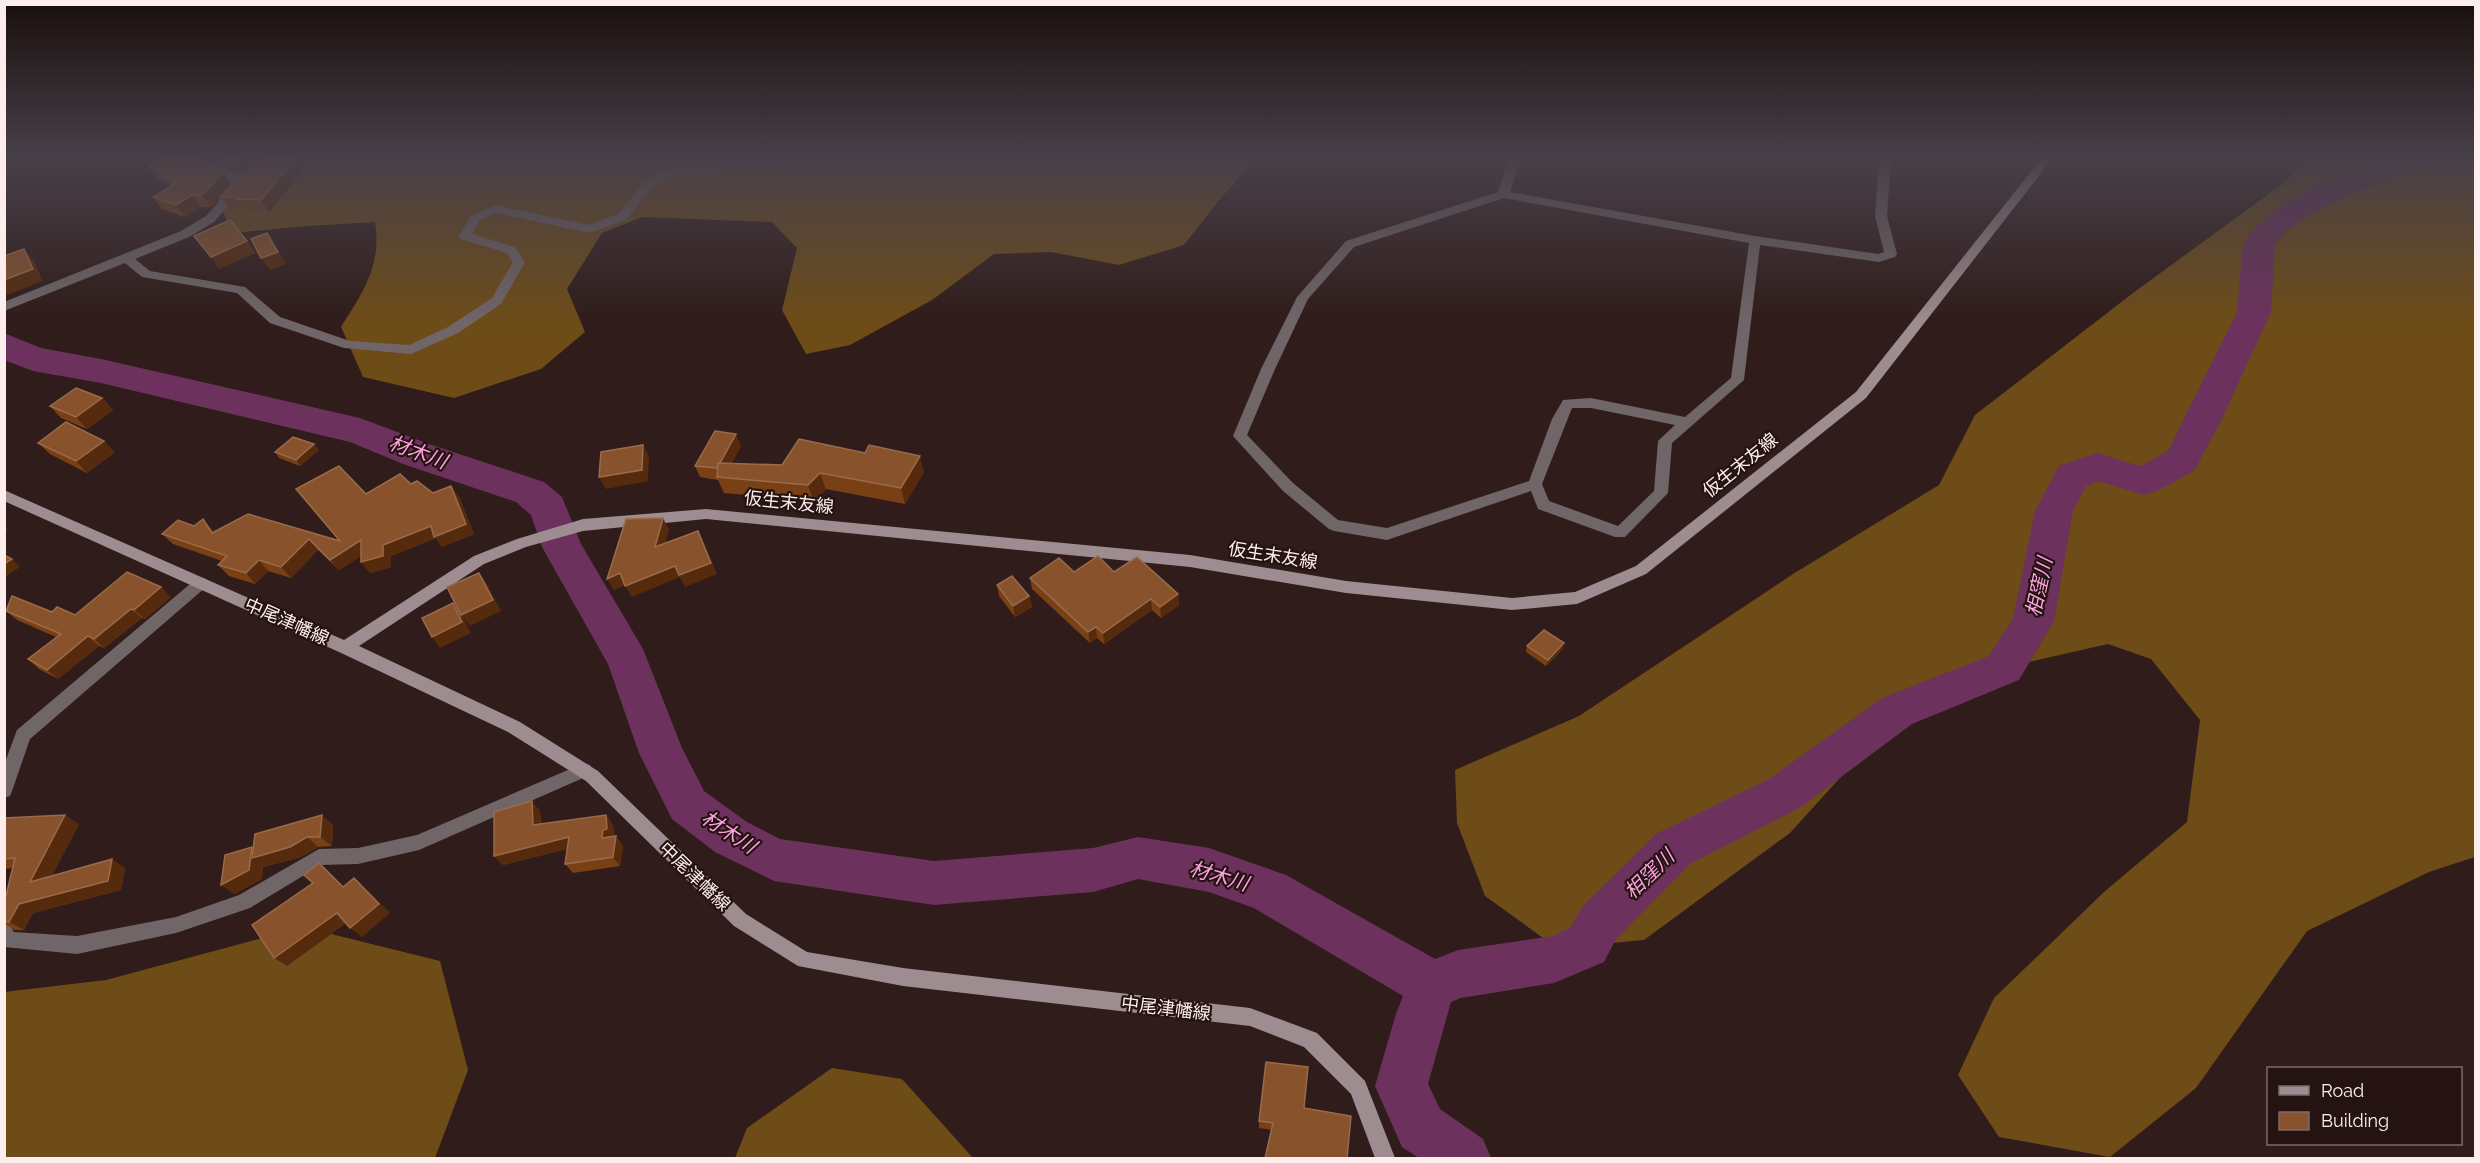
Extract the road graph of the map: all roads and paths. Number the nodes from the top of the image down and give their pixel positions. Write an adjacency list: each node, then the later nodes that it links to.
1 (215, 213): 10 (street)
2 (486, 213): 10 (street)
3 (515, 213): 4 (street)
4 (625, 213)
5 (1447, 213): 13 (street)
6 (1609, 213): 9 (street)
7 (1881, 213): 9 (street)
8 (2004, 213): 16 (main road, 仮生末友線)
9 (1755, 240): 12 (street)
10 (126, 257): 11 (street)
11 (4, 307)
12 (1687, 422): 13 (street); 13 (street)
13 (1535, 484)
14 (4, 495): 15 (main road, 中尾津幡線)
15 (201, 583): 16 (main road, 中尾津幡線); 18 (street)
16 (345, 647): 17 (main road, 中尾津幡線)
17 (584, 770): 19 (street); 20 (main road, 中尾津幡線)
18 (4, 791)
19 (4, 931)
20 (1384, 1158)

